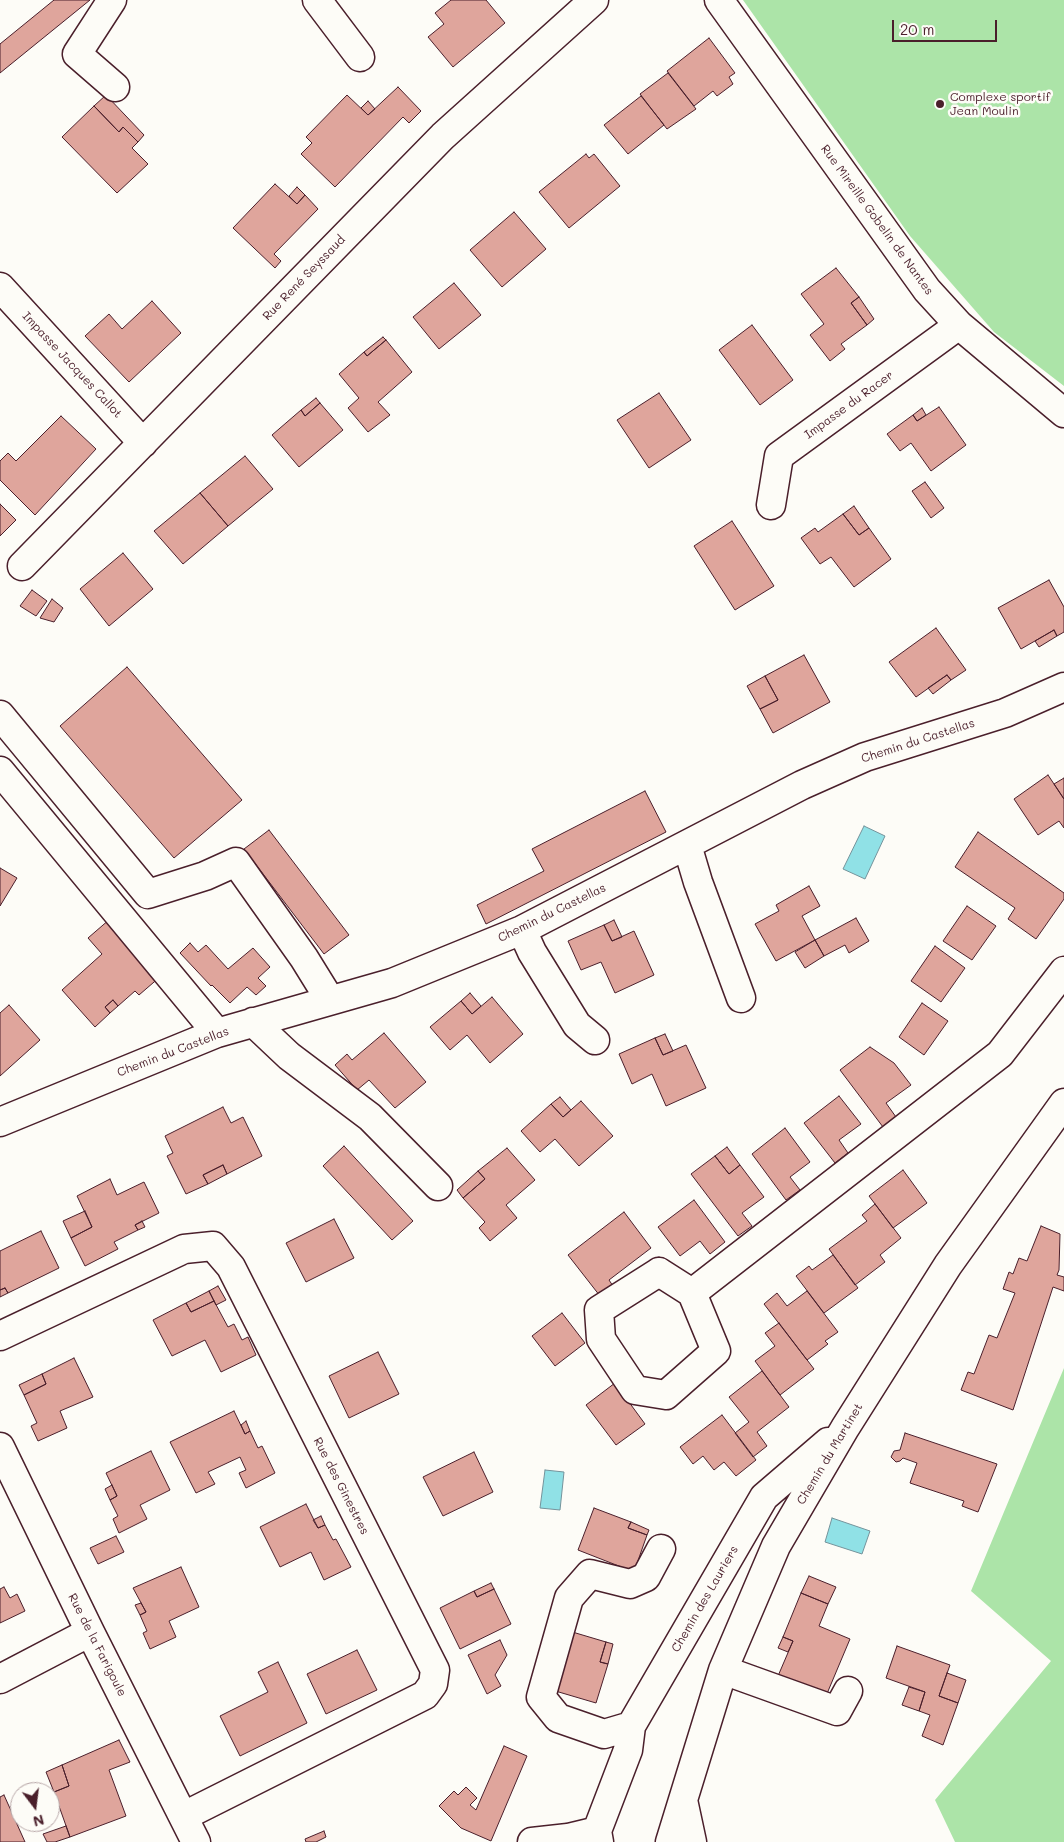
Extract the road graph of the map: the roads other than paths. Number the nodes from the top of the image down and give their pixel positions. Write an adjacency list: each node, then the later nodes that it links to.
1 (112, 0): 6 (street)
2 (318, 0): 5 (street)
3 (594, 0): 10 (street, Rue René Seyssaud)
4 (719, 0): 8 (street, Rue Mireille Gobelin de Nantes)
5 (360, 56)
6 (114, 87)
7 (0, 288): 10 (street, Impasse Jacques Callot)
8 (959, 325): 9 (street, Rue Mireille Gobelin de Nantes); 11 (street, Impasse du Racer)
9 (1064, 413)
10 (144, 442): 12 (street, Rue René Seyssaud)
11 (771, 505)
12 (22, 566)
13 (1064, 686): 16 (street, Chemin du Castellas)
14 (0, 716): 20 (street)
15 (0, 772): 22 (street)
16 (686, 845): 17 (street, Chemin du Castellas); 19 (street)
17 (522, 930): 20 (street, Chemin du Castellas); 23 (street)
18 (1064, 971): 27 (street)
19 (741, 998)
20 (330, 1000): 21 (street, Chemin du Castellas)
21 (253, 1022): 22 (street, Chemin du Castellas); 26 (street)
22 (217, 1033): 25 (street, Chemin du Castellas)
23 (595, 1040)
24 (1064, 1102): 29 (street, Chemin du Martinet)
25 (0, 1122)
26 (438, 1186)
27 (692, 1293): 27 (street)
28 (0, 1336): 38 (street, Rue des Ginestres)
29 (845, 1428): 33 (street, Chemin du Martinet); 36 (street, Chemin des Lauriers)
30 (0, 1447): 32 (street, Rue de la Farigoule)
31 (661, 1549): 36 (street)
32 (90, 1632): 34 (street); 38 (street, Rue de la Farigoule)
33 (722, 1670): 35 (street); 37 (street, Chemin du Martinet)
34 (0, 1678)
35 (848, 1691)
36 (631, 1726): 39 (street)
37 (683, 1799): 42 (street, Chemin du Martinet); 43 (street)
38 (184, 1816): 41 (street, Rue de la Farigoule)
39 (598, 1837): 40 (street)
40 (521, 1841)
41 (196, 1842)
42 (670, 1842)
43 (692, 1842)

